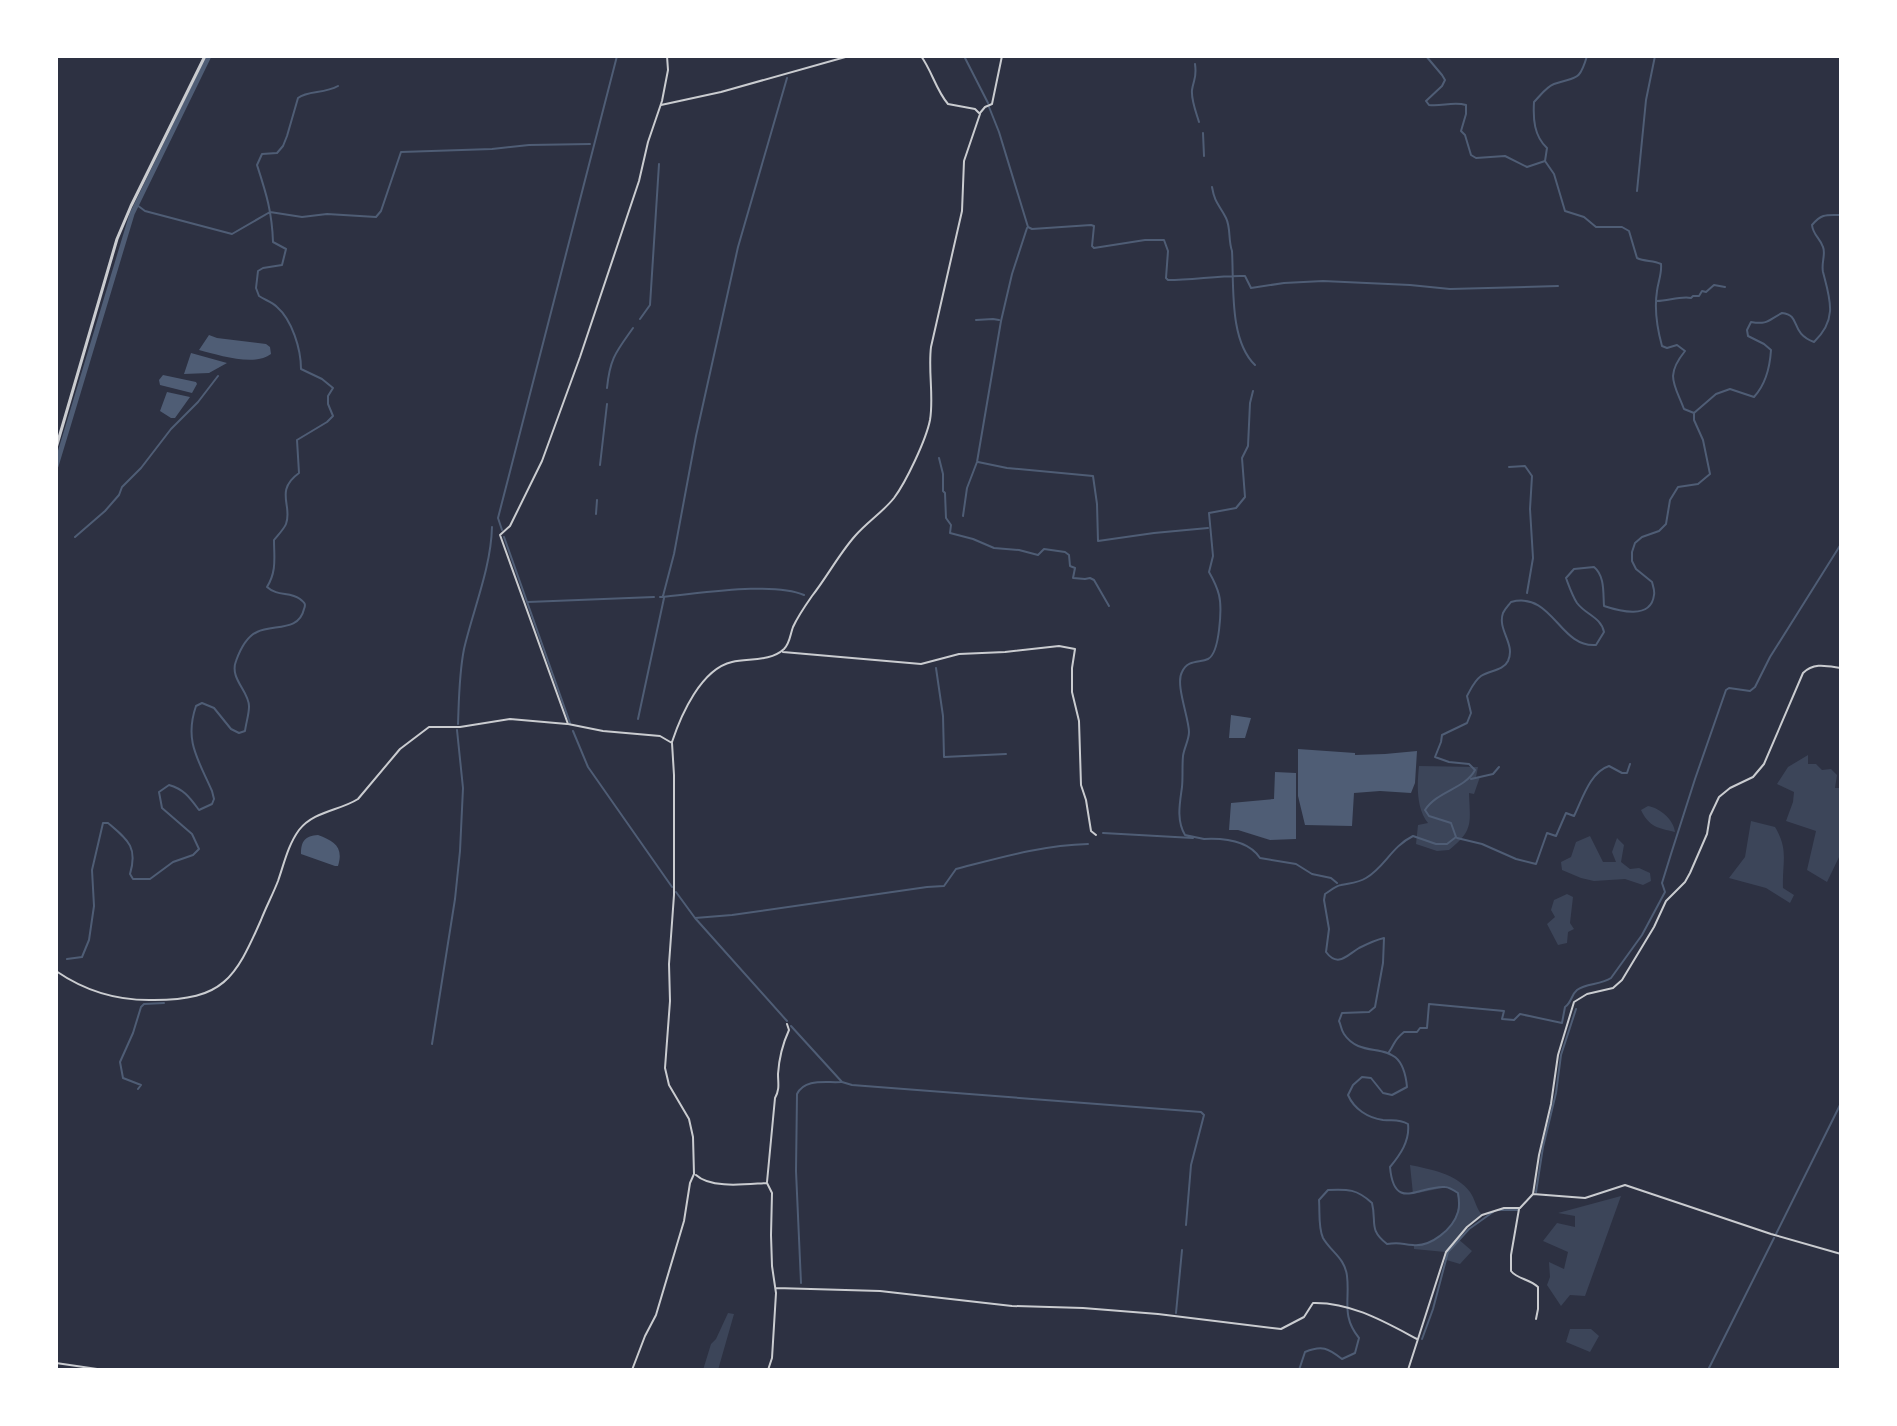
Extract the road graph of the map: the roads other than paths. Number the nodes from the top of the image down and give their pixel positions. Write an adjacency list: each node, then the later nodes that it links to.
1 (205, 56): 8 (street)
2 (667, 56): 6 (street)
3 (849, 56): 6 (street)
4 (921, 56): 7 (street)
5 (1002, 56): 7 (street)
6 (661, 105): 11 (street)
7 (980, 114): 9 (street)
8 (56, 448)
9 (782, 652): 12 (street); 13 (street)
10 (1841, 668): 18 (street)
11 (568, 724): 12 (street); 14 (street)
12 (672, 743): 16 (street)
13 (1096, 835)
14 (56, 971)
15 (787, 1024): 17 (street)
16 (694, 1174): 17 (street); 26 (street)
17 (767, 1183): 21 (street)
18 (1533, 1194): 19 (street); 20 (street)
19 (1520, 1208): 22 (street); 23 (street)
20 (1841, 1254)
21 (776, 1288): 23 (street); 27 (street)
22 (1536, 1319)
23 (1417, 1339): 28 (street)
24 (56, 1363): 25 (street)
25 (104, 1370)
26 (632, 1370)
27 (768, 1370)
28 (1408, 1370)

